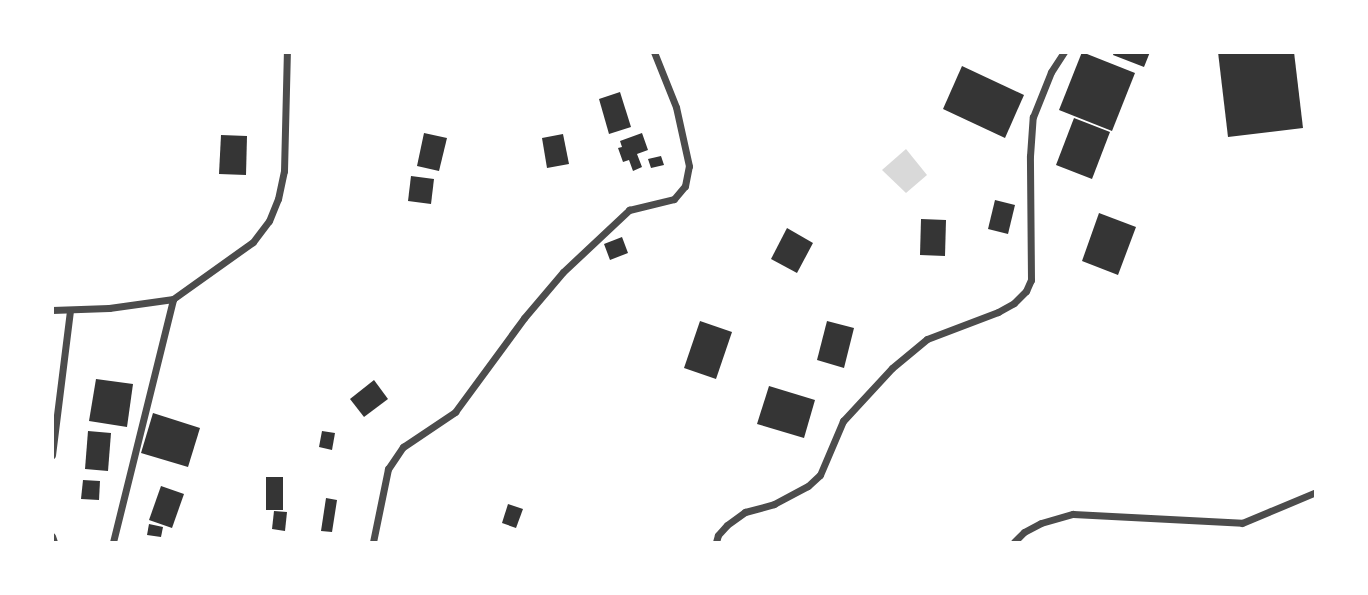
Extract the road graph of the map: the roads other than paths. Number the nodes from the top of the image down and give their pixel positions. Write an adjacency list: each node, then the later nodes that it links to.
1 (286, 52): 4 (street)
2 (654, 52): 12 (street)
3 (1064, 52): 13 (street)
4 (173, 299): 6 (street); 11 (street)
5 (52, 310): 6 (street)
6 (70, 310): 7 (street)
7 (52, 455)
8 (1315, 492): 14 (street)
9 (52, 536): 10 (street)
10 (54, 542)
11 (113, 542)
12 (373, 542)
13 (716, 542)
14 (1014, 542)

